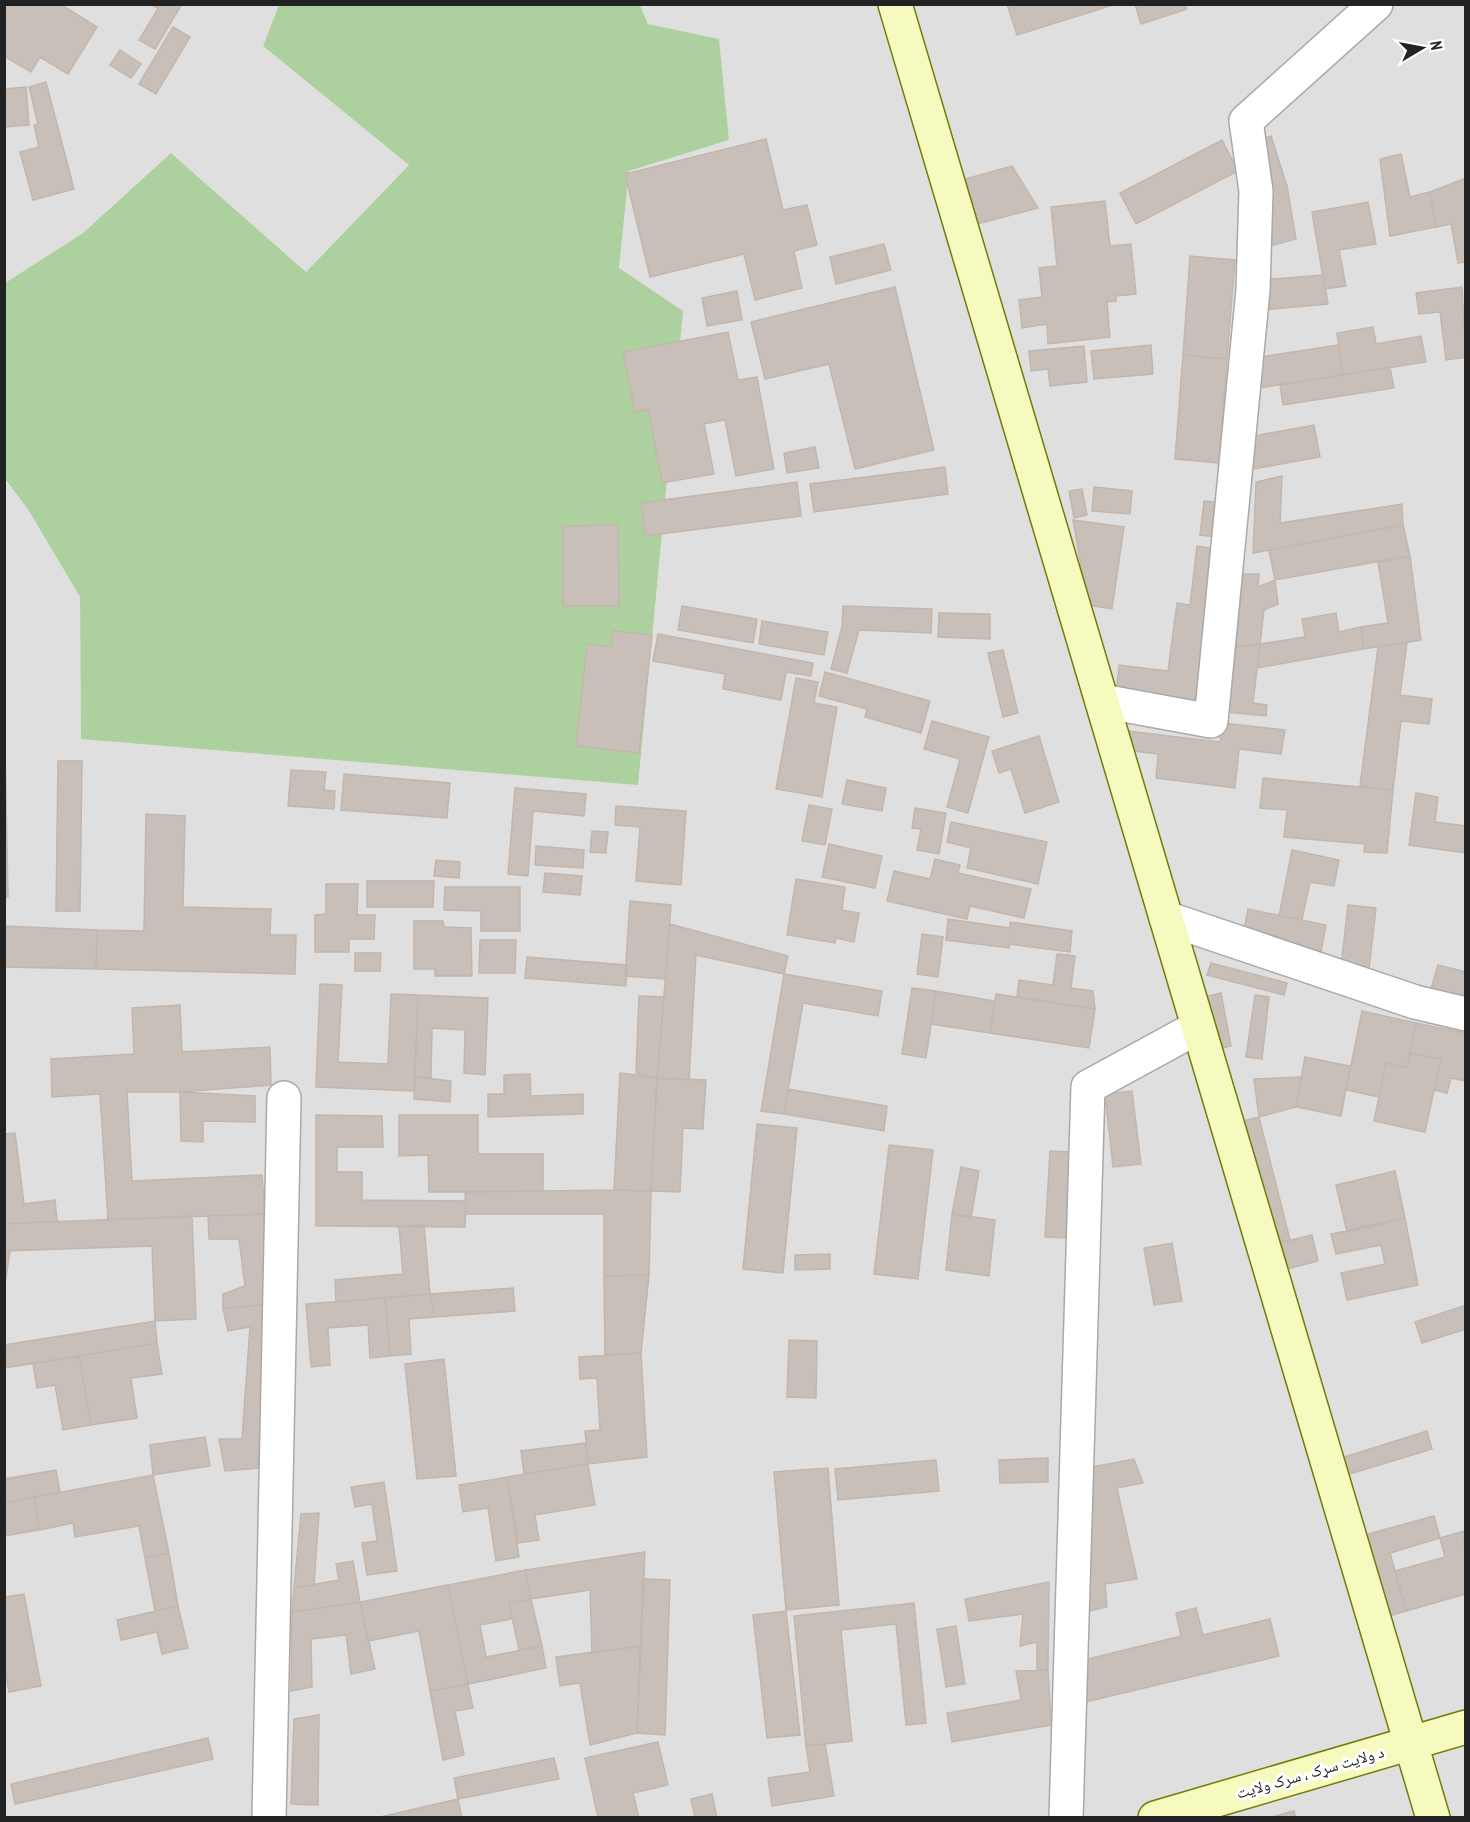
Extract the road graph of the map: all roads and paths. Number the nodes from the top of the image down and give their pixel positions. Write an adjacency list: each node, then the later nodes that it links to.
1 (895, 4): 3 (street)
2 (1376, 4): 3 (street)
3 (1102, 701): 4 (street)
4 (1166, 918): 5 (street); 6 (street)
5 (1466, 1014)
6 (1198, 1027): 9 (street); 11 (street)
7 (284, 1098): 10 (street)
8 (1466, 1727): 9 (street, د ولایت سړک ، سرک ولایت)
9 (1411, 1743): 12 (street, د ولایت سړک ، سرک ولایت); 13 (street)
10 (269, 1818)
11 (1066, 1818)
12 (1155, 1818)
13 (1433, 1818)

